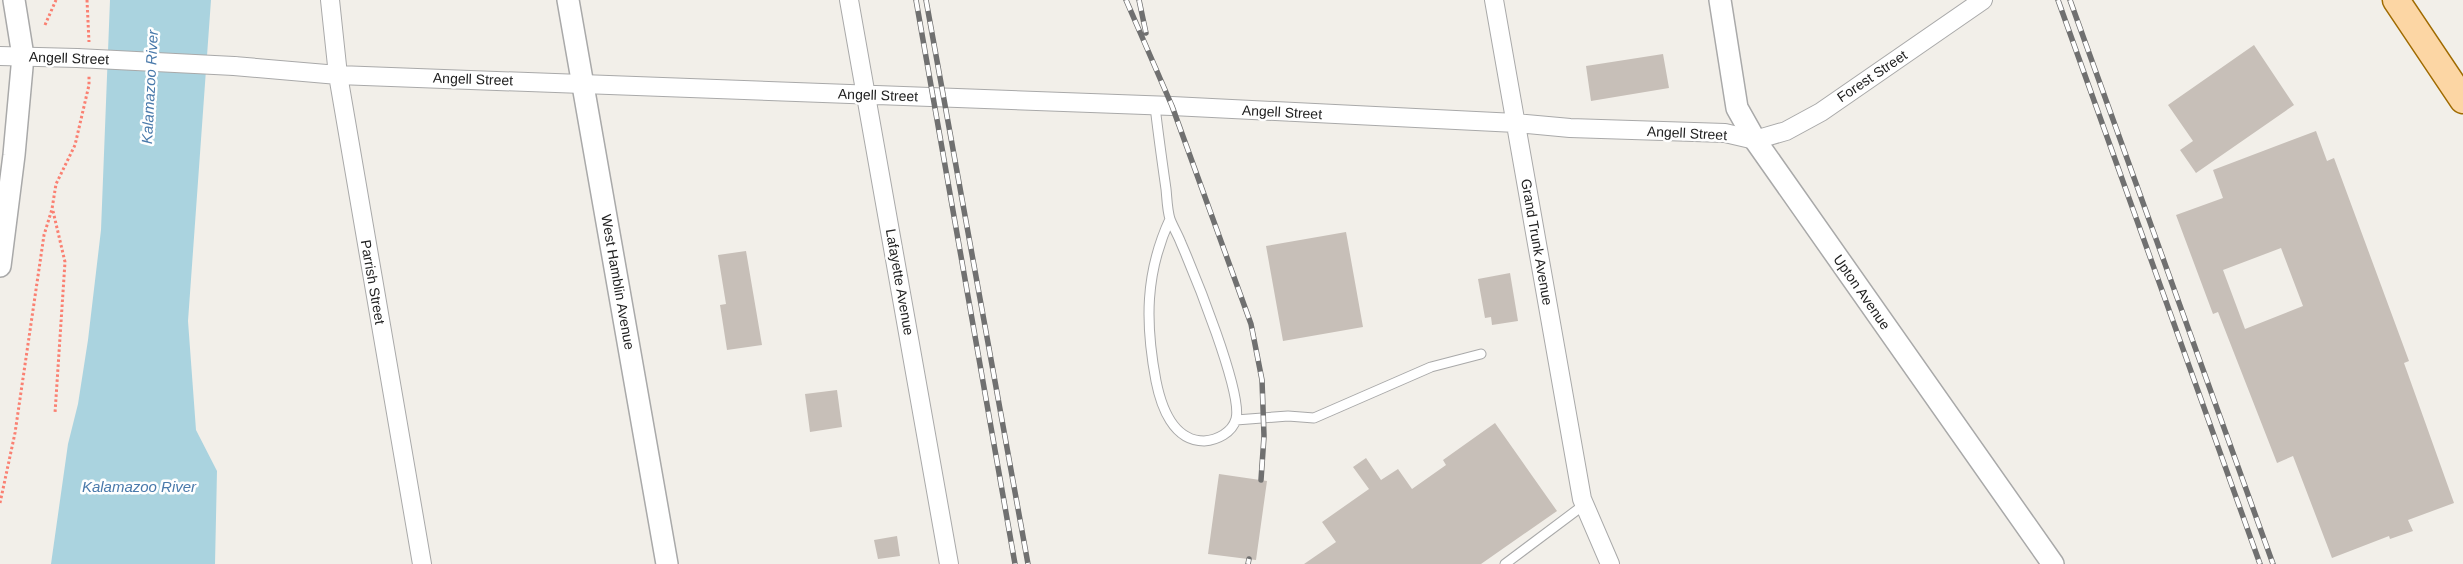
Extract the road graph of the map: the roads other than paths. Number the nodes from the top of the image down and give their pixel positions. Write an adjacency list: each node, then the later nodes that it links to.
1 (14, 0): 10 (street)
2 (330, 0): 11 (street, Parrish Street)
3 (568, 0): 12 (street, West Hamblin Avenue)
4 (849, 0): 13 (street, Lafayette Avenue)
5 (1494, 0): 16 (street, Grand Trunk Avenue)
6 (1720, 0): 17 (street, Upton Avenue)
7 (1983, 0): 17 (street, Forest Street)
8 (2396, 0): 14 (main road)
9 (0, 56): 10 (street, Angell Street)
10 (23, 56): 11 (street, Angell Street, bridge); 19 (street)
11 (338, 75): 12 (street, Angell Street); 23 (street, Parrish Street)
12 (583, 83): 13 (street, Angell Street); 24 (street, West Hamblin Avenue)
13 (866, 94): 15 (street, Angell Street); 25 (street, Lafayette Avenue)
14 (2463, 100)
15 (1155, 106): 16 (street, Angell Street); 18 (lane)
16 (1516, 123): 17 (street, Angell Street); 22 (street, Grand Trunk Avenue)
17 (1755, 140): 28 (street, Upton Avenue)
18 (1170, 219): 21 (lane); 21 (lane)
19 (0, 266)
20 (1481, 354): 21 (lane)
21 (1236, 420)
22 (1585, 504): 26 (lane); 27 (street, Grand Trunk Avenue)
23 (422, 564)
24 (667, 564)
25 (949, 564)
26 (1506, 564)
27 (1610, 564)
28 (2053, 564)

